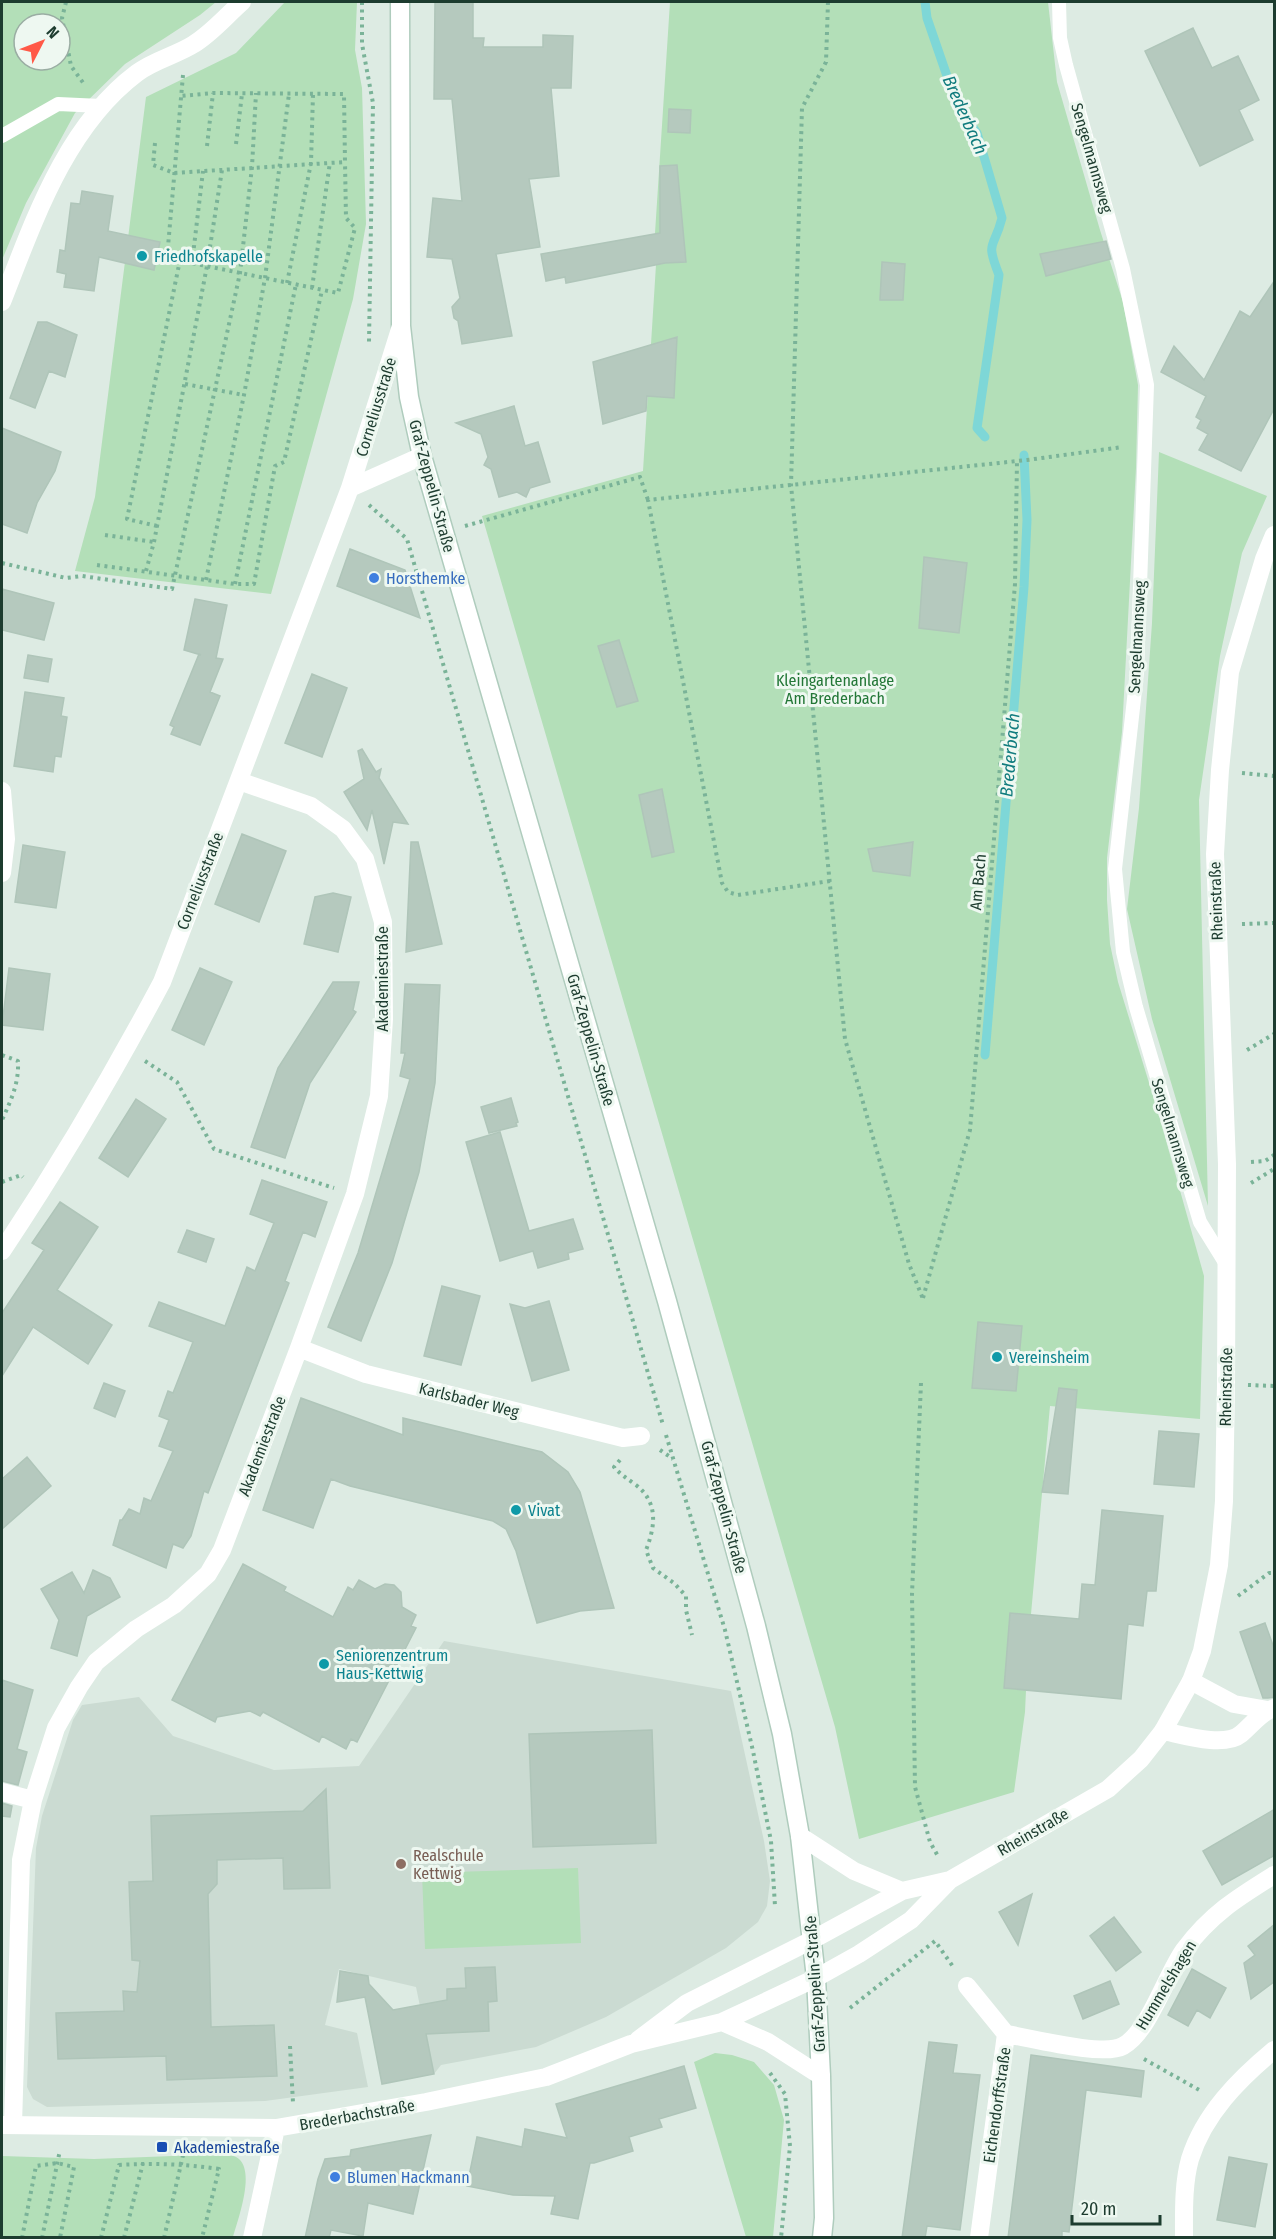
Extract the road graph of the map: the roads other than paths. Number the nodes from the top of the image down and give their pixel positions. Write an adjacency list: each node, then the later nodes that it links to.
1 (242, 2): 4 (street)
2 (400, 2): 7 (street, Graf-Zeppelin-Straße)
3 (1059, 2): 15 (lane, Sengelmannsweg)
4 (101, 106): 5 (lane); 6 (street)
5 (2, 136)
6 (2, 302)
7 (401, 326): 8 (street, Graf-Zeppelin-Straße); 9 (street, Corneliusstraße)
8 (422, 456): 9 (street, Corneliusstraße); 23 (street, Graf-Zeppelin-Straße)
9 (350, 488): 11 (street, Corneliusstraße)
10 (1275, 536): 15 (street, Rheinstraße)
11 (239, 781): 14 (street, Corneliusstraße); 16 (street, Akademiestraße)
12 (2, 791): 13 (street)
13 (2, 873)
14 (2, 1251)
15 (1226, 1264): 18 (street, Rheinstraße)
16 (299, 1348): 17 (street, Karlsbader Weg); 22 (street, Akademiestraße)
17 (632, 1437)
18 (1191, 1681): 19 (street); 20 (street, Rheinstraße)
19 (1271, 1709): 20 (street)
20 (1163, 1731): 25 (street, Rheinstraße)
21 (2, 1792): 22 (street)
22 (33, 1800): 35 (street, Akademiestraße)
23 (800, 1836): 26 (street); 27 (street, Graf-Zeppelin-Straße)
24 (1275, 1875): 31 (street, Hummelshagen)
25 (950, 1880): 26 (street, Rheinstraße); 28 (street, Rheinstraße)
26 (902, 1891): 27 (street, Rheinstraße)
27 (812, 1940): 28 (street, Graf-Zeppelin-Straße); 32 (street, Brederbachstraße)
28 (816, 1978): 30 (street, Brederbachstraße); 34 (street, Graf-Zeppelin-Straße)
29 (967, 1986): 31 (street, Eichendorffstraße)
30 (722, 2022): 32 (street, Brederbachstraße); 34 (street, Graf-Zeppelin-Straße)
31 (1006, 2034): 39 (street, Eichendorffstraße)
32 (632, 2044): 36 (street, Brederbachstraße)
33 (1275, 2050): 40 (street)
34 (821, 2076): 38 (street, Graf-Zeppelin-Straße)
35 (7, 2125): 36 (street, Brederbachstraße)
36 (285, 2127): 37 (street)
37 (252, 2238)
38 (822, 2238)
39 (979, 2238)
40 (1184, 2238)

